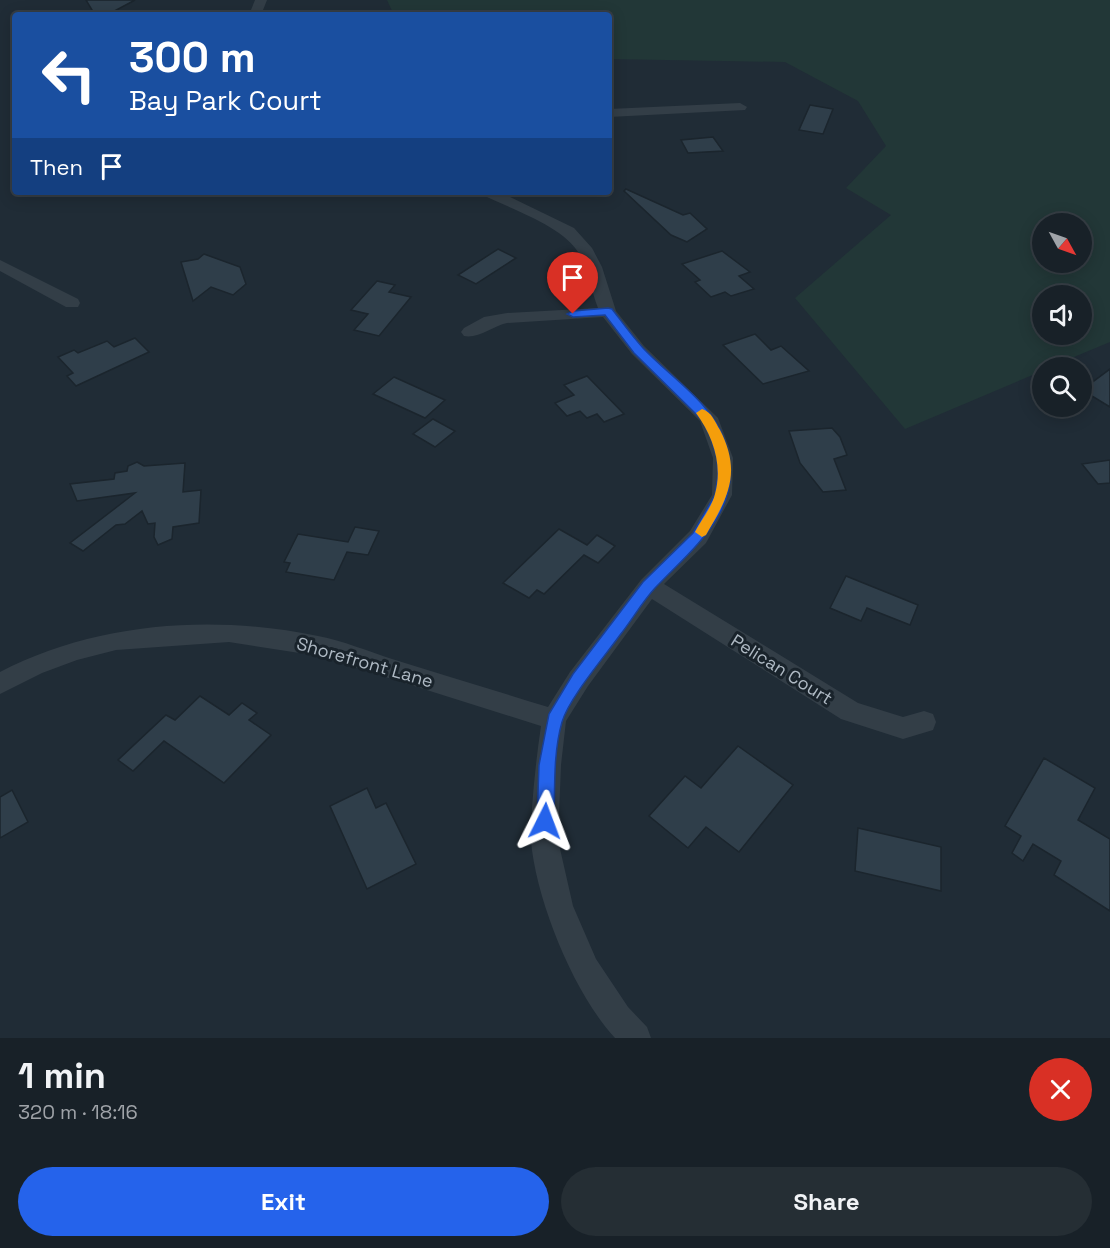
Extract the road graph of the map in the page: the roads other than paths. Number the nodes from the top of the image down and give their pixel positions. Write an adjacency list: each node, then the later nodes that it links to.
1 (740, 107): 2 (street)
2 (612, 113)
3 (494, 195): 6 (street)
4 (0, 265): 5 (street)
5 (72, 303)
6 (608, 312): 7 (street); 8 (street)
7 (470, 332)
8 (649, 586): 10 (street); 11 (street, Pelican Court)
9 (0, 684): 10 (street, Shorefront Lane)
10 (554, 719): 12 (street)
11 (924, 722)
12 (636, 1038)

